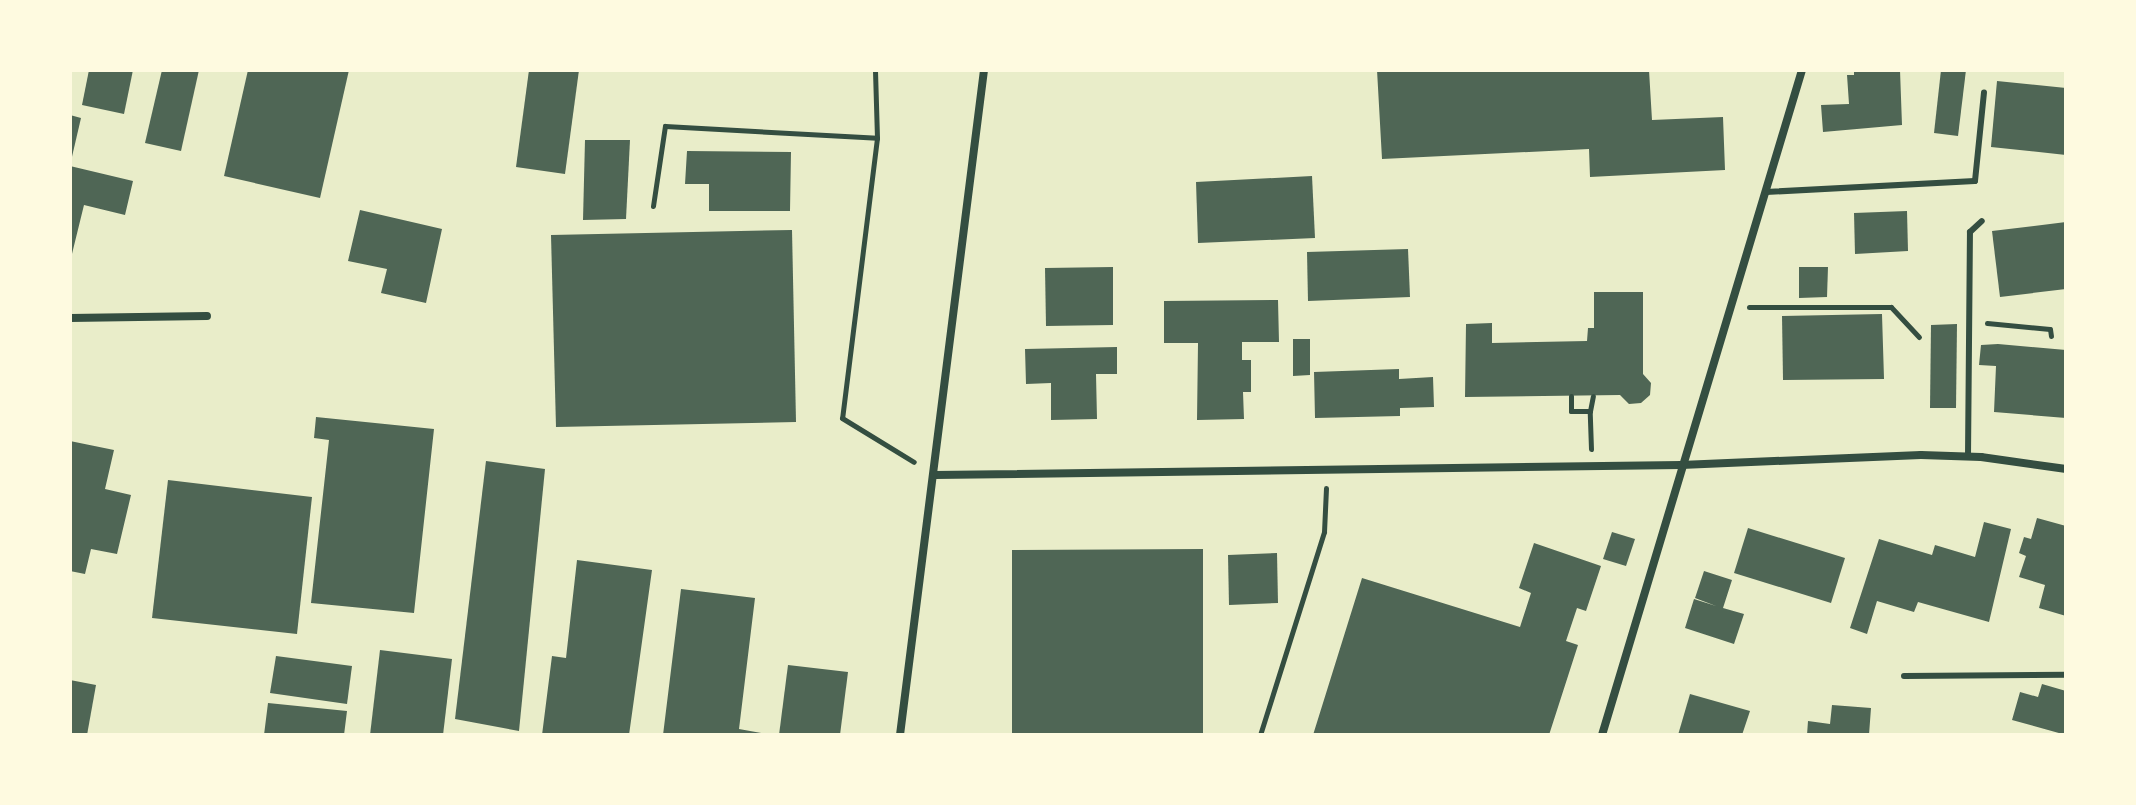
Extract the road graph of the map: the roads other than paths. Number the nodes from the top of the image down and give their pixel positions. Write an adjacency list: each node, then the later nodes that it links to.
1 (984, 70): 11 (street)
2 (1802, 70): 4 (street)
3 (1984, 92): 4 (lane)
4 (1766, 192): 9 (street)
5 (1982, 221): 8 (lane)
6 (207, 316): 7 (street)
7 (70, 318)
8 (1968, 457): 9 (street); 10 (street)
9 (1681, 465): 11 (street); 15 (street)
10 (2066, 469)
11 (935, 475): 14 (street)
12 (2066, 675): 13 (lane)
13 (1904, 676)
14 (900, 735)
15 (1602, 735)

